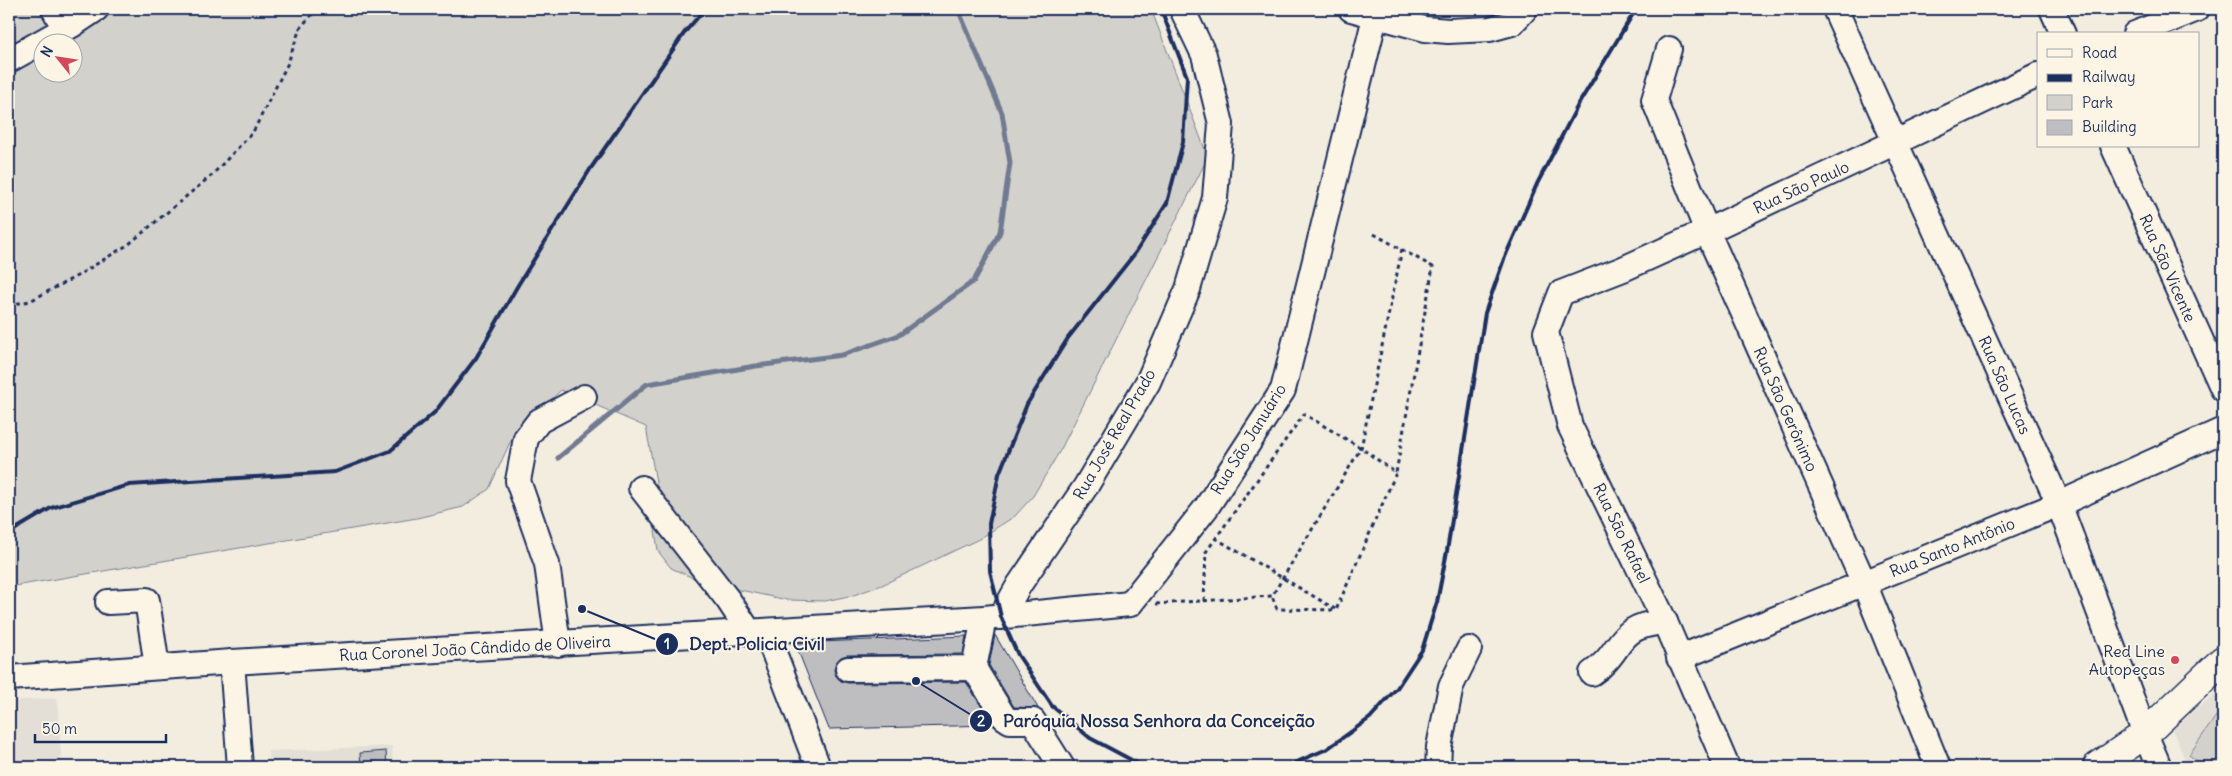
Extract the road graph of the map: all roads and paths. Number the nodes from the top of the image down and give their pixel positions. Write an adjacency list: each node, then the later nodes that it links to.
1 (96, 9): 10 (street)
2 (317, 9): 22 (path)
3 (1182, 9): 38 (street, Rua José Real Prado)
4 (1351, 9): 9 (street)
5 (1525, 9): 9 (street)
6 (1835, 9): 16 (street, Rua São Lucas)
7 (2052, 9): 11 (street)
8 (2197, 9): 12 (street)
9 (1376, 13): 36 (street, Rua São Januário)
10 (59, 19): 14 (street)
11 (2061, 32)
12 (2140, 32)
13 (1669, 49): 18 (street, Rua São Gerônimo)
14 (9, 60)
15 (2037, 75): 16 (street, Rua São Paulo)
16 (1896, 142): 18 (street, Rua São Paulo); 29 (street, Rua São Lucas)
17 (2114, 148): 23 (street, Rua São Vicente)
18 (1707, 231): 21 (street, Rua São Paulo); 32 (street, Rua São Gerônimo)
19 (1374, 234): 20 (path)
20 (1402, 249): 26 (path); 27 (path)
21 (1561, 293): 39 (street, Rua São Rafael)
22 (9, 305)
23 (2223, 389)
24 (584, 397): 41 (street)
25 (2223, 430): 29 (street, Rua Santo Antônio)
26 (1361, 448): 27 (path); 30 (path); 31 (path)
27 (1396, 473): 37 (path)
28 (641, 488): 40 (street)
29 (2059, 504): 32 (street, Rua Santo Antônio); 51 (street, Rua São Lucas)
30 (1215, 538): 31 (path); 34 (path)
31 (1283, 578): 33 (path); 37 (path)
32 (1864, 583): 43 (street, Rua Santo Antônio); 57 (street, Rua São Gerônimo)
33 (1272, 596): 34 (path); 37 (path)
34 (1204, 601): 36 (path)
35 (108, 602): 46 (street)
36 (1130, 604): 38 (street)
37 (1336, 610)
38 (993, 618): 40 (street, Rua Coronel João Cândido de Oliveira); 47 (street, Rua José Real Prado)
39 (1665, 622): 43 (street, Rua São Rafael); 49 (street)
40 (758, 633): 41 (street, Rua Coronel João Cândido de Oliveira); 53 (street)
41 (558, 644): 45 (street, Rua Coronel João Cândido de Oliveira)
42 (1469, 649): 55 (street)
43 (1679, 658): 56 (street, Rua São Rafael)
44 (2223, 660): 51 (main road)
45 (232, 662): 46 (street, Rua Coronel João Cândido de Oliveira); 52 (street)
46 (157, 667): 50 (street, Rua Coronel João Cândido de Oliveira)
47 (974, 668): 48 (street); 54 (street)
48 (848, 669)
49 (1592, 673)
50 (9, 678)
51 (2145, 734): 58 (main road); 59 (street, Rua São Lucas)
52 (240, 767)
53 (818, 767)
54 (1062, 767)
55 (1438, 767)
56 (1727, 767)
57 (1938, 767)
58 (2097, 767)
59 (2160, 767)

